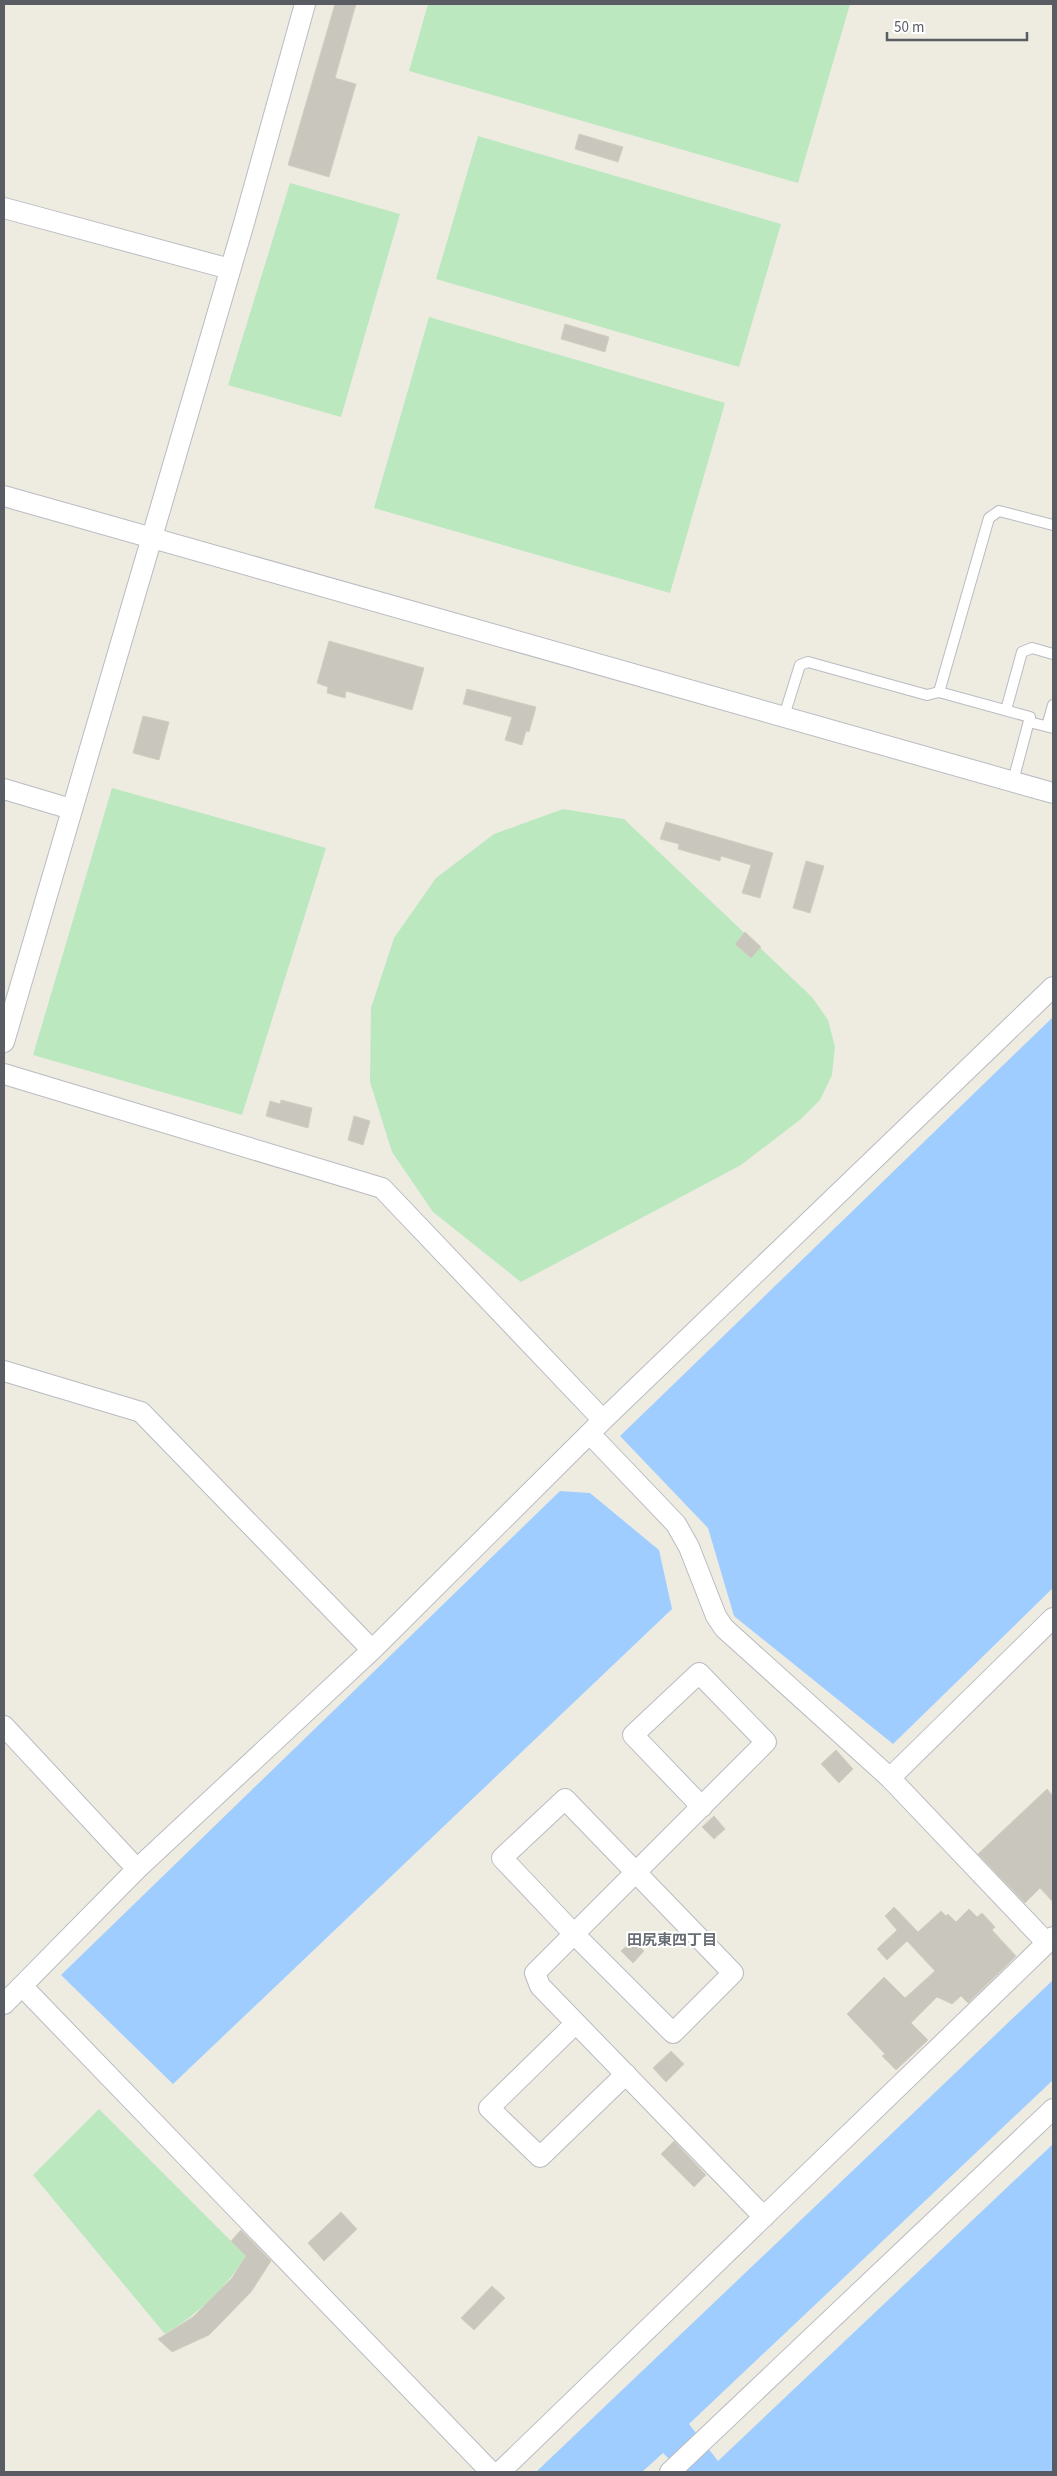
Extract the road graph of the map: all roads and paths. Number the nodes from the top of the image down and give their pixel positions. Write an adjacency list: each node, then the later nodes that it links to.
1 (305, 4): 3 (street)
2 (4, 208): 3 (street)
3 (230, 269): 6 (street)
4 (4, 496): 6 (street)
5 (1053, 525): 8 (lane)
6 (151, 536): 11 (street); 17 (street)
7 (1053, 654): 10 (lane)
8 (939, 692): 10 (lane); 11 (lane)
9 (1053, 705): 13 (lane)
10 (1006, 710): 12 (lane)
11 (784, 716): 14 (street)
12 (1029, 722): 13 (lane); 14 (lane)
13 (1050, 727)
14 (1013, 781): 16 (street)
15 (4, 789): 17 (street)
16 (1053, 792)
17 (71, 809): 19 (street)
18 (1053, 987): 22 (street)
19 (4, 1042)
20 (4, 1074): 22 (street)
21 (4, 1371): 24 (street)
22 (597, 1427): 24 (street); 26 (street)
23 (1053, 1618): 26 (street)
24 (372, 1650): 28 (street)
25 (4, 1726): 28 (street)
26 (890, 1778): 31 (street)
27 (702, 1807): 27 (street); 29 (street)
28 (137, 1869): 32 (street)
29 (635, 1873): 30 (street); 30 (street); 30 (street)
30 (574, 1934): 34 (street)
31 (1050, 1940): 37 (street)
32 (22, 1986): 33 (street); 38 (street)
33 (4, 2004)
34 (576, 2023): 35 (street); 35 (street)
35 (626, 2074): 37 (street)
36 (1053, 2109): 40 (street)
37 (764, 2217): 39 (street)
38 (491, 2472)
39 (500, 2472)
40 (670, 2472)

